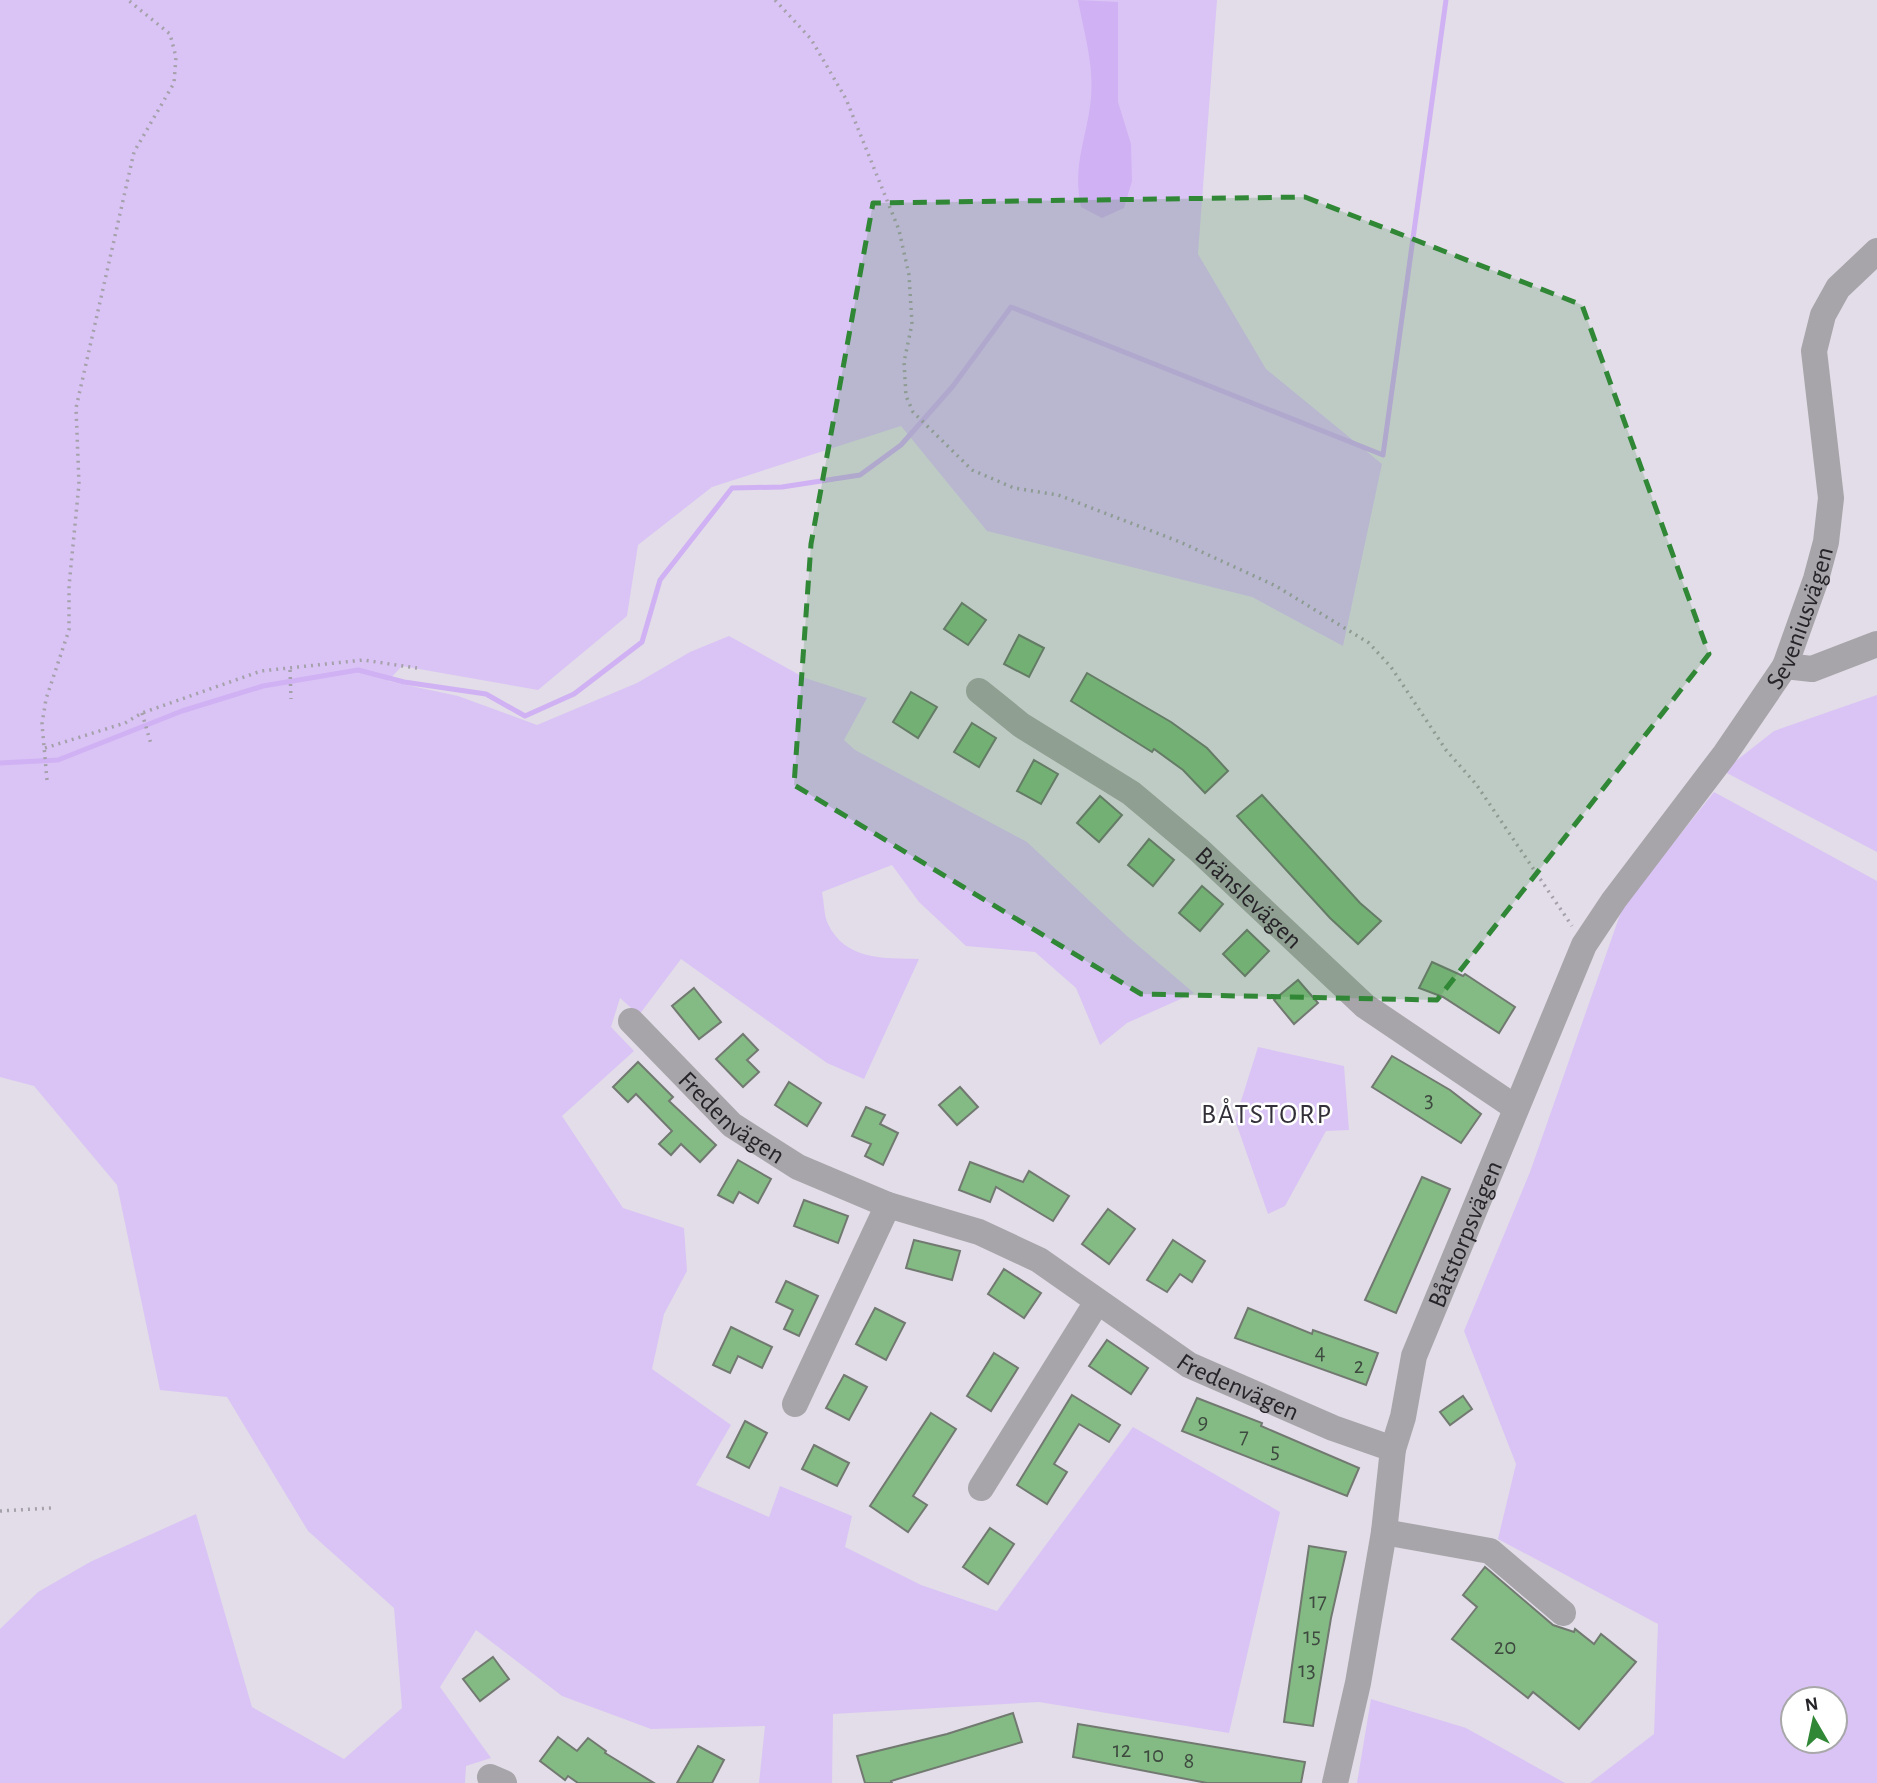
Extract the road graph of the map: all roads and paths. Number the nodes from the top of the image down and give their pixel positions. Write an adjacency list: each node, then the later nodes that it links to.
1 (128, 0): 12 (path)
2 (775, 0): 14 (path)
3 (1877, 251): 5 (street, Seveniusvägen)
4 (1877, 643): 5 (street)
5 (1785, 666): 14 (street, Seveniusvägen)
6 (417, 668): 7 (path)
7 (289, 669): 9 (path); 10 (path)
8 (979, 691): 16 (street, Bränslevägen)
9 (291, 699)
10 (142, 713): 11 (path); 12 (path)
11 (151, 744)
12 (45, 748): 13 (path)
13 (47, 780)
14 (1584, 945): 16 (street, Båtstorpsvägen)
15 (631, 1021): 17 (street, Fredenvägen)
16 (1516, 1108): 20 (street, Båtstorpsvägen)
17 (888, 1205): 18 (street, Fredenvägen); 19 (street)
18 (1097, 1302): 20 (street, Fredenvägen); 21 (street)
19 (795, 1404)
20 (1393, 1449): 24 (street, Båtstorpsvägen)
21 (981, 1488)
22 (51, 1508): 23 (path)
23 (0, 1511)
24 (1384, 1532): 25 (street); 26 (street, Båtstorpsvägen)
25 (1563, 1613)
26 (1335, 1783)

